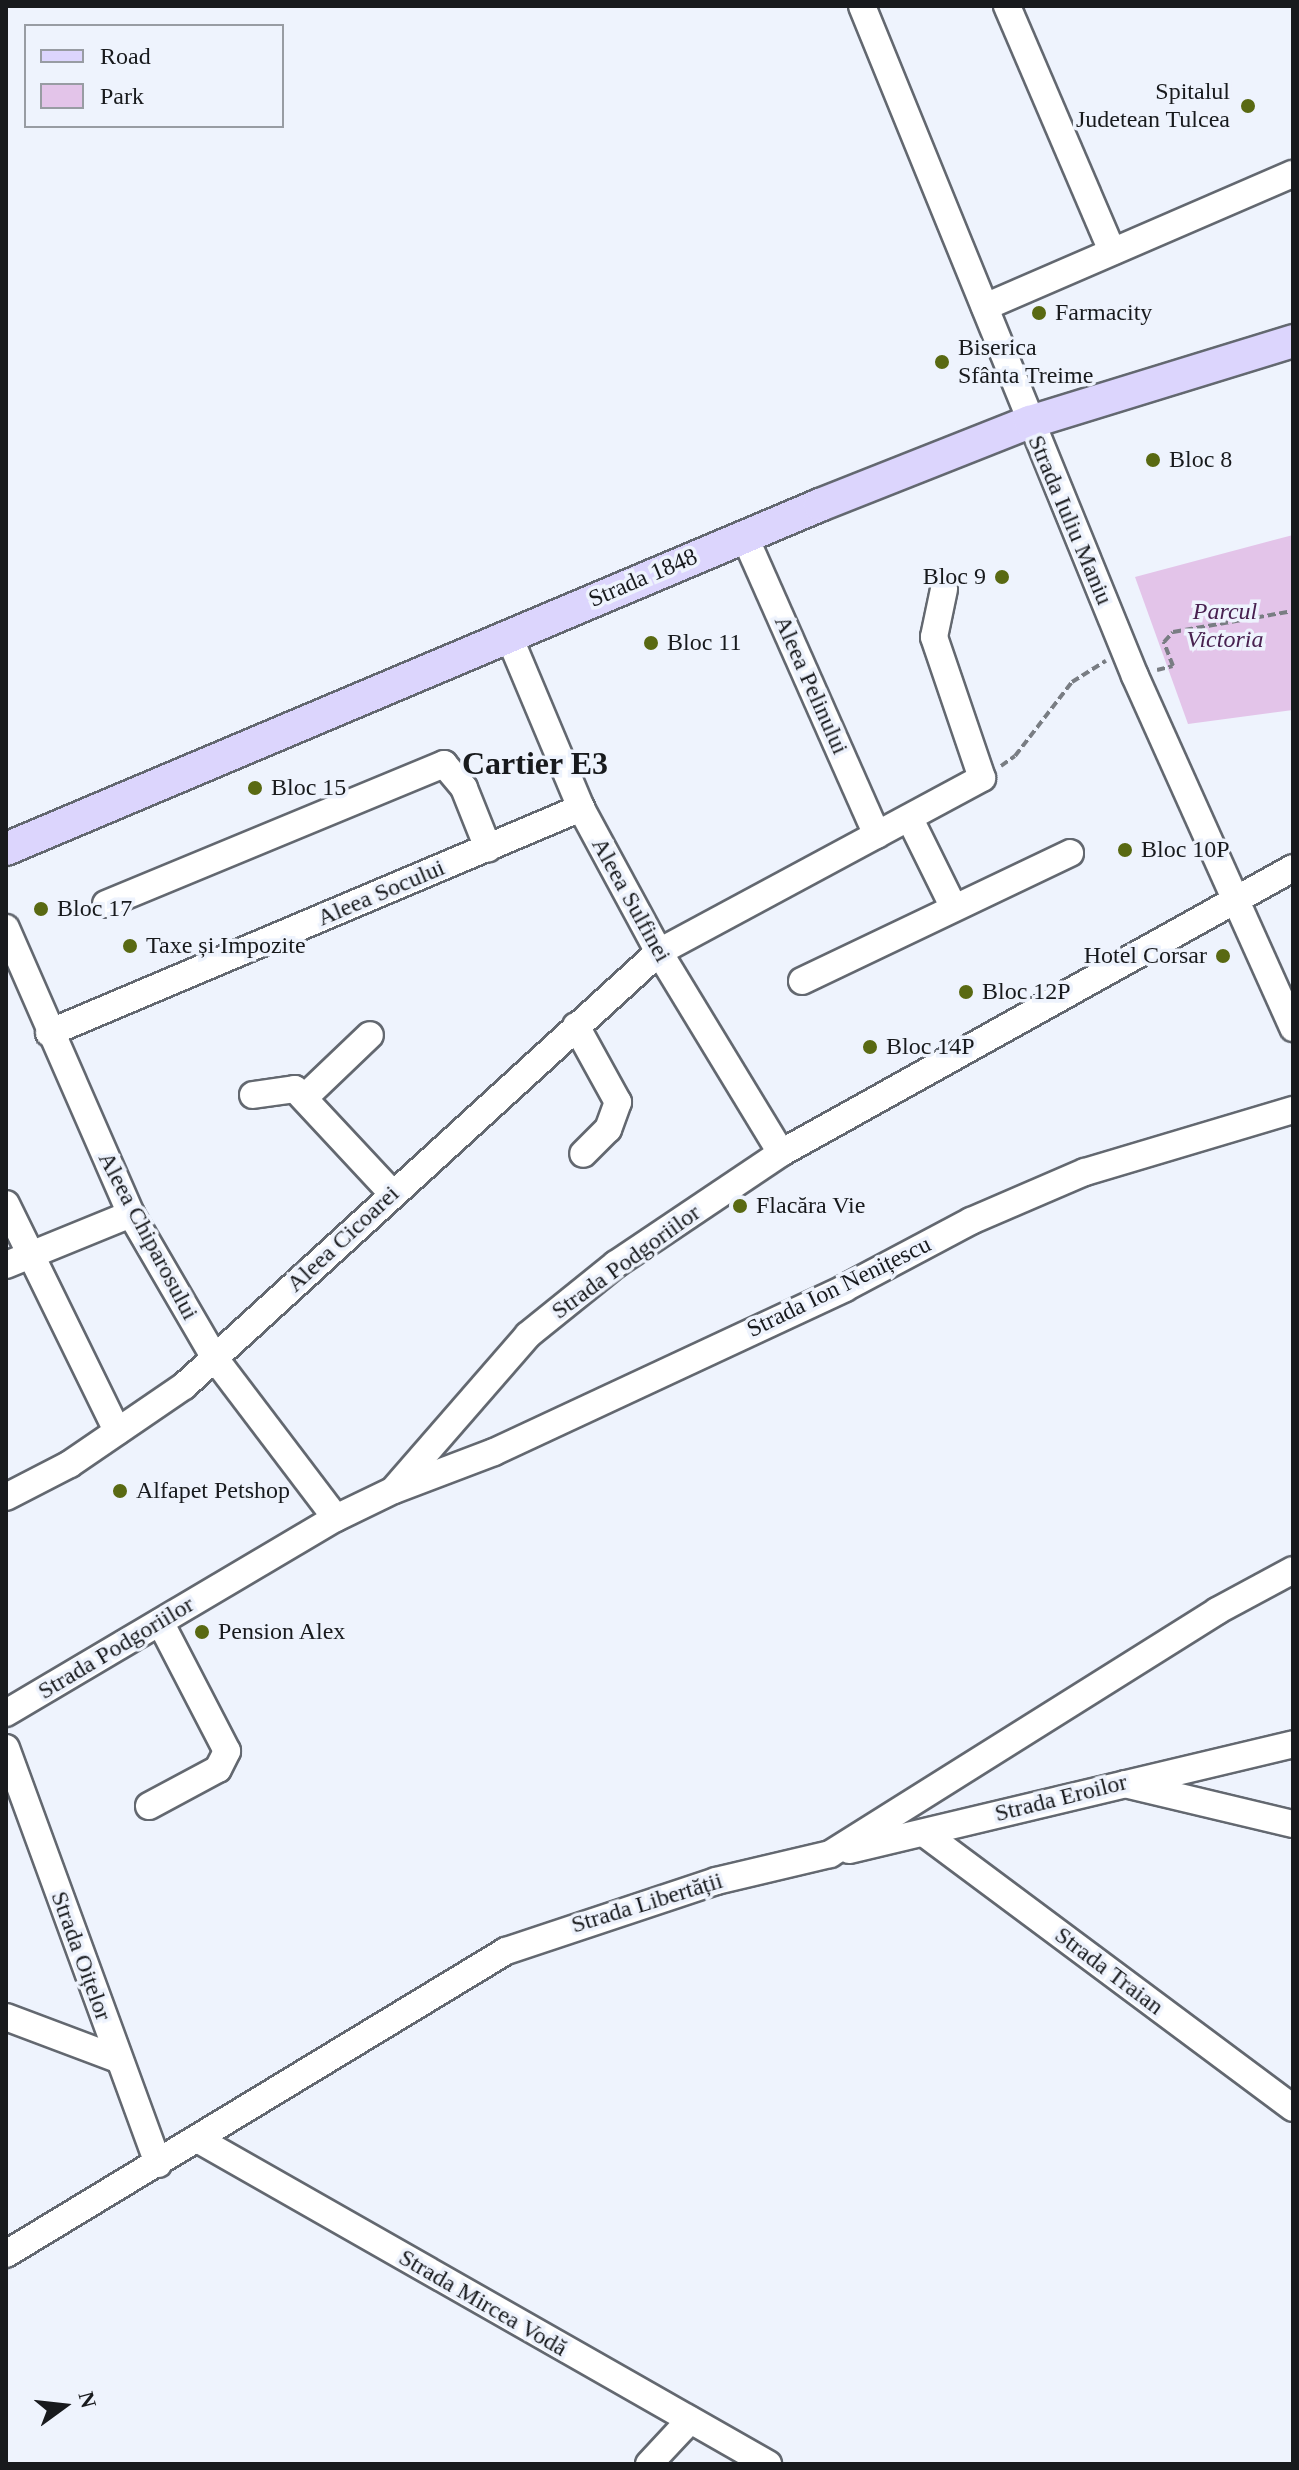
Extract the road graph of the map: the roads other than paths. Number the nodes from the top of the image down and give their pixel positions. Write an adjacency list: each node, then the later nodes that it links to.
1 (862, 6): 5 (street, Strada Iuliu Maniu)
2 (1007, 6): 4 (street)
3 (1293, 174): 4 (street)
4 (1112, 251): 5 (street)
5 (985, 307): 7 (street, Strada Iuliu Maniu)
6 (1293, 341): 7 (main road, Strada 1848)
7 (1030, 422): 8 (main road, Strada 1848); 18 (street, Strada Iuliu Maniu)
8 (744, 535): 10 (main road, Strada 1848); 13 (street, Aleea Pelinului)
9 (944, 589): 12 (street)
10 (508, 634): 11 (street, Aleea Sulfinei); 15 (main road, Strada 1848)
11 (581, 808): 14 (street, Aleea Socului); 22 (street, Aleea Sulfinei)
12 (910, 819): 13 (street); 20 (street)
13 (877, 835): 22 (street)
14 (488, 848): 19 (street); 27 (street, Aleea Socului)
15 (6, 849)
16 (1070, 853): 20 (street)
17 (1293, 868): 18 (street, Strada Podgoriilor)
18 (1236, 898): 26 (street, Strada Iuliu Maniu); 32 (street, Strada Podgoriilor)
19 (106, 904)
20 (953, 906): 24 (street)
21 (6, 928): 23 (street, Aleea Chiparosului)
22 (659, 952): 25 (street, Aleea Cicoarei); 32 (street, Aleea Sulfinei)
23 (14, 975): 27 (street, Aleea Chiparosului)
24 (802, 981)
25 (576, 1026): 33 (street); 34 (street, Aleea Cicoarei)
26 (1293, 1028)
27 (49, 1033): 36 (street, Aleea Chiparosului)
28 (370, 1035): 30 (street)
29 (253, 1095): 30 (street)
30 (304, 1098): 34 (street)
31 (1293, 1110): 40 (street, Strada Ion Nenițescu)
32 (781, 1153): 40 (street, Strada Podgoriilor)
33 (583, 1154)
34 (391, 1192): 38 (street, Aleea Cicoarei)
35 (6, 1204): 37 (street)
36 (131, 1214): 37 (street); 38 (street, Aleea Chiparosului)
37 (17, 1261): 39 (street)
38 (216, 1360): 39 (street, Aleea Cicoarei); 42 (street, Aleea Chiparosului)
39 (117, 1431): 41 (street, Aleea Cicoarei)
40 (394, 1490): 42 (street, Strada Podgoriilor)
41 (6, 1497)
42 (336, 1518): 44 (street, Strada Podgoriilor)
43 (1293, 1570): 52 (street, Strada Libertății)
44 (160, 1622): 45 (street, Strada Podgoriilor); 49 (street)
45 (6, 1713)
46 (1293, 1744): 48 (street, Strada Eroilor)
47 (6, 1748): 54 (street, Strada Oițelor)
48 (1122, 1783): 50 (street); 51 (street, Strada Eroilor)
49 (149, 1806)
50 (1293, 1824)
51 (924, 1833): 52 (street, Strada Eroilor); 55 (street, Strada Traian)
52 (830, 1854): 56 (street, Strada Libertății)
53 (6, 2017): 54 (street)
54 (118, 2059): 57 (street, Strada Oițelor)
55 (1293, 2108)
56 (199, 2140): 57 (street, Strada Libertății); 59 (street, Strada Mircea Vodă)
57 (158, 2164): 58 (street, Strada Libertății)
58 (6, 2254)
59 (690, 2420): 60 (street); 61 (street, Strada Mircea Vodă)
60 (649, 2464)
61 (768, 2464)

